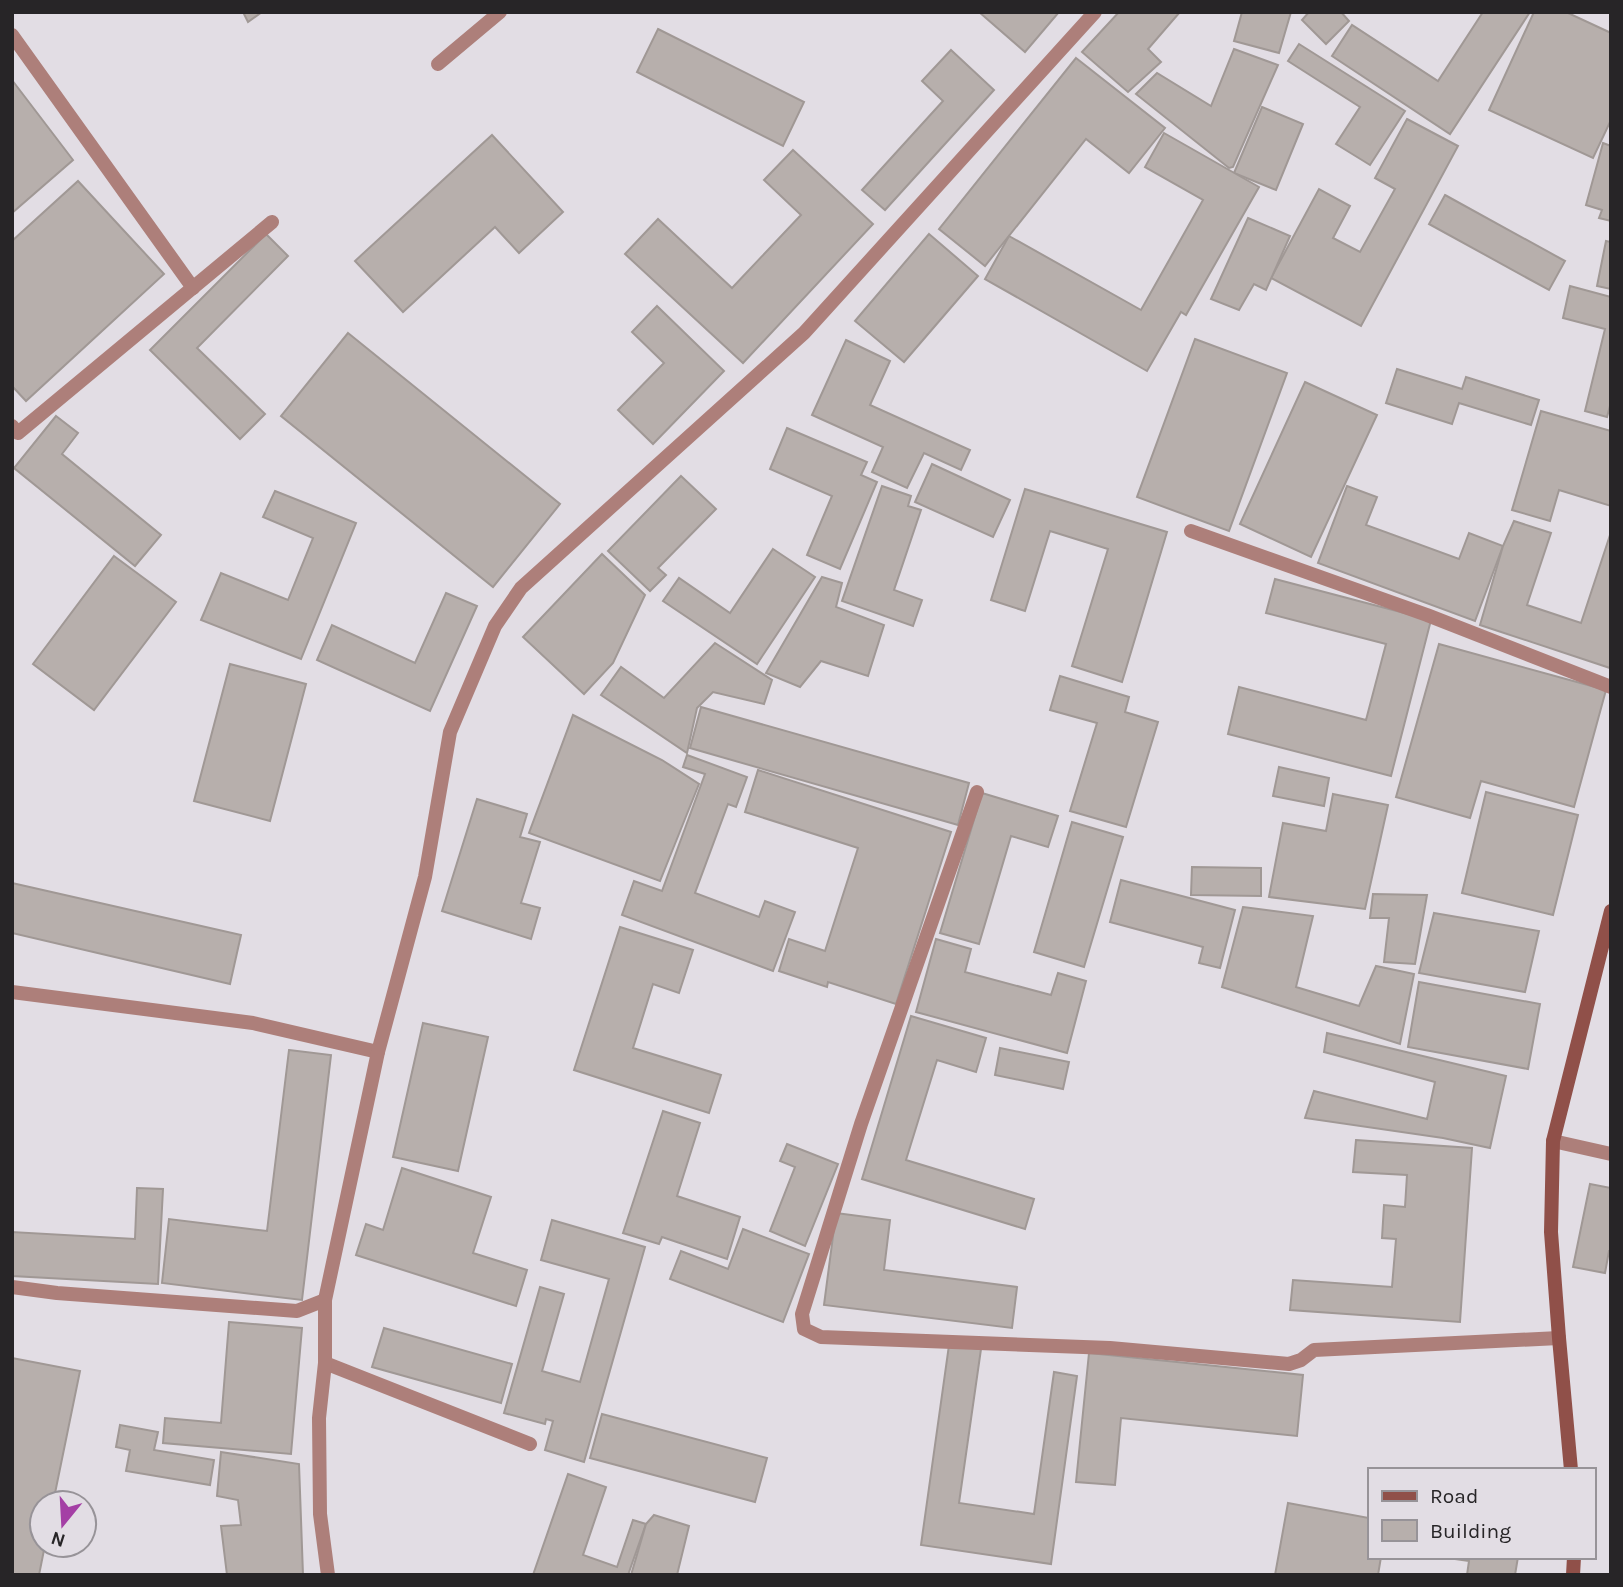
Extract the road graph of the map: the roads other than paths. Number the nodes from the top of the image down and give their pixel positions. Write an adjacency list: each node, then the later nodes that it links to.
1 (500, 12): 4 (street)
2 (1095, 12): 13 (street)
3 (12, 35): 6 (street)
4 (438, 64)
5 (272, 222): 6 (street)
6 (193, 288): 7 (street)
7 (12, 426)
8 (1191, 531): 9 (street)
9 (1611, 687)
10 (977, 792): 18 (street)
11 (1611, 911): 14 (main road)
12 (12, 992): 13 (street)
13 (378, 1052): 17 (street)
14 (1553, 1141): 15 (street); 18 (main road)
15 (1611, 1154)
16 (12, 1287): 17 (street)
17 (325, 1300): 19 (street)
18 (1559, 1338): 21 (main road)
19 (325, 1363): 20 (street); 22 (street)
20 (530, 1444)
21 (1571, 1468)
22 (328, 1575)

